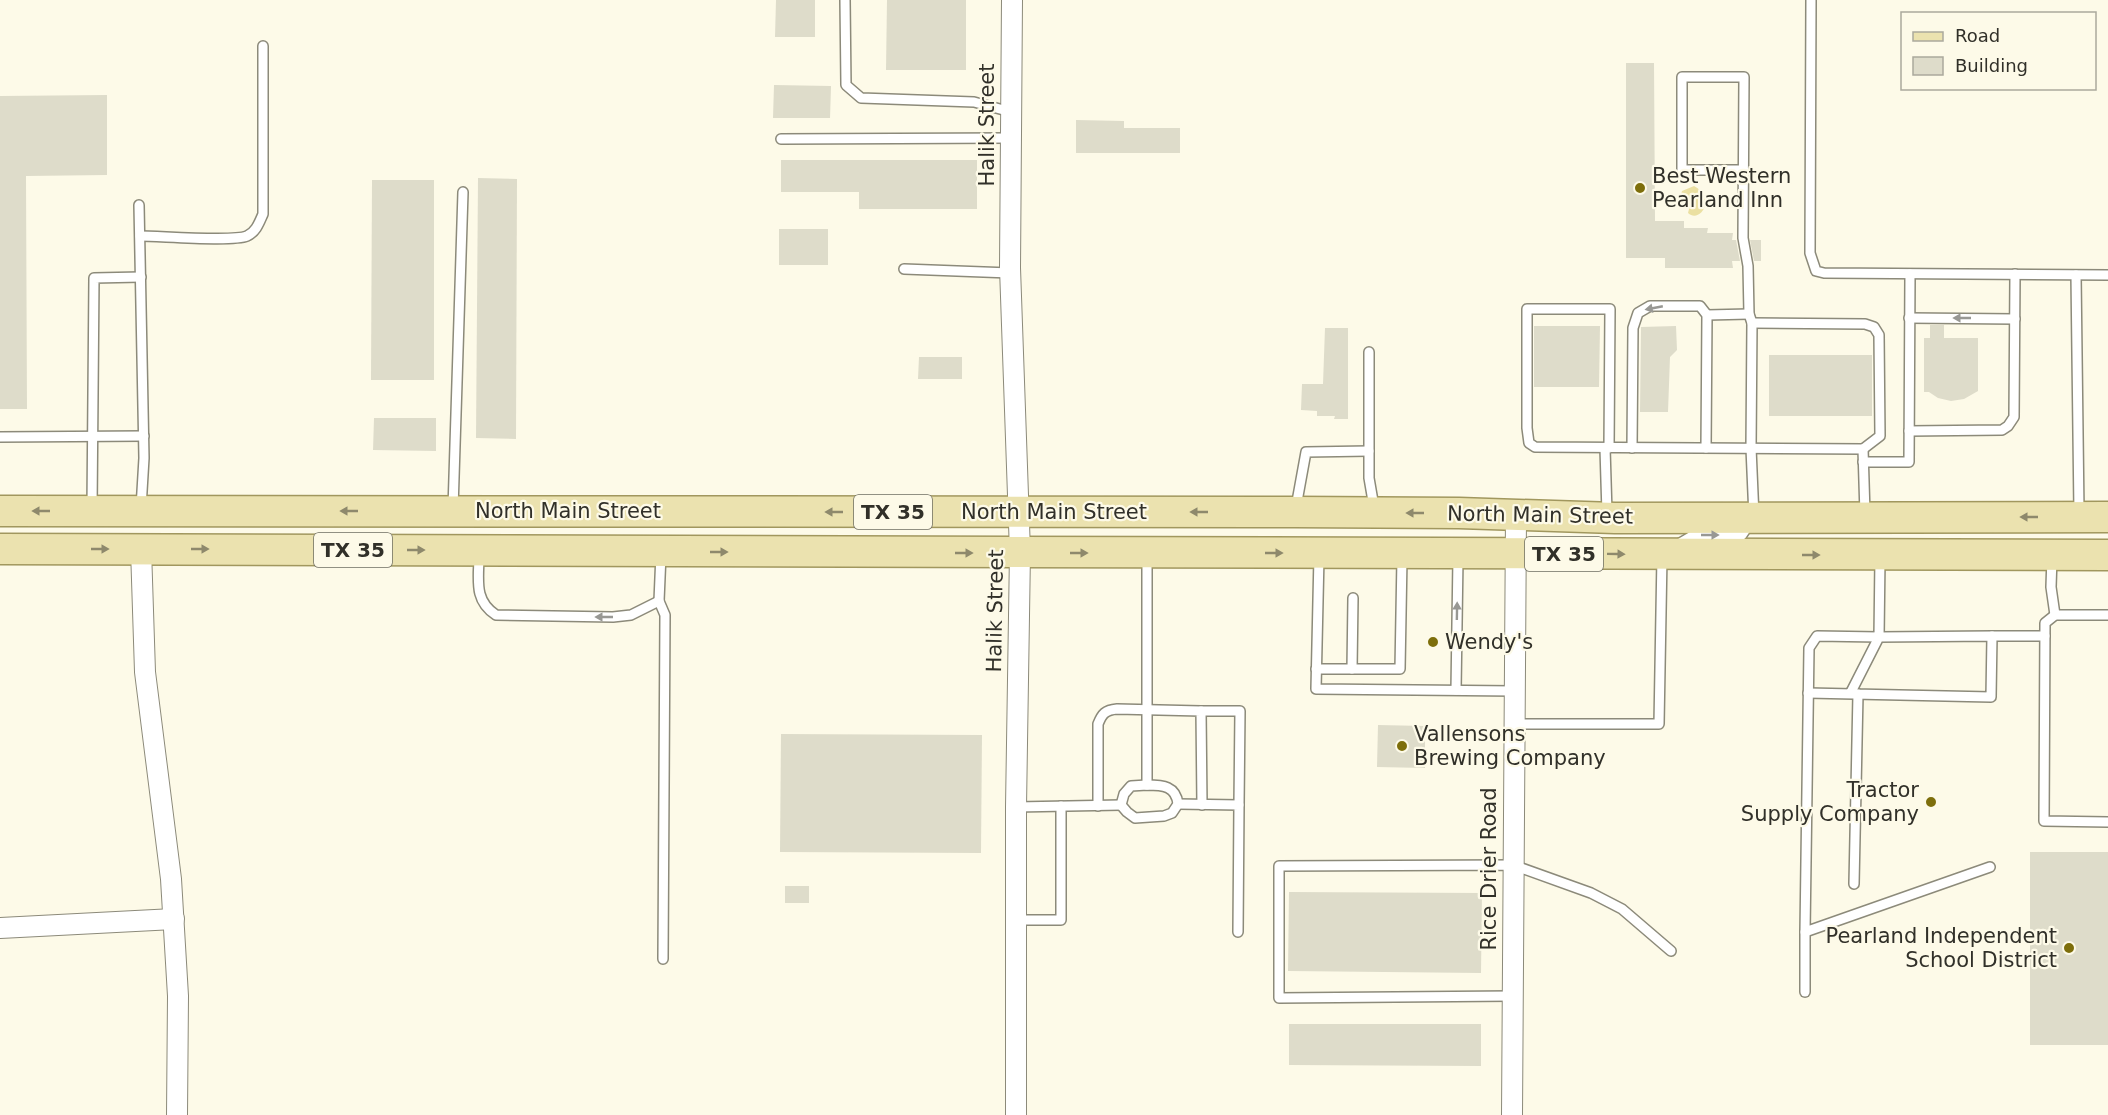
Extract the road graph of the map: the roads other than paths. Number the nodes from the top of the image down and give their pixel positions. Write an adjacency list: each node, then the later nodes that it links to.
1 (845, 0): 5 (lane)
2 (1012, 0): 5 (street, Halik Street)
3 (1811, 0): 14 (lane)
4 (263, 45): 11 (lane)
5 (1011, 112): 6 (street, Halik Street)
6 (1011, 138): 7 (lane); 13 (street, Halik Street)
7 (781, 139)
8 (1744, 170): 8 (lane); 20 (lane)
9 (463, 192): 38 (lane)
10 (139, 205): 11 (lane)
11 (140, 236): 18 (lane)
12 (904, 269): 13 (lane)
13 (1010, 273): 40 (street, Halik Street)
14 (1910, 274): 15 (lane); 21 (lane)
15 (2015, 274): 16 (lane); 22 (lane)
16 (2076, 275): 17 (lane); 46 (lane)
17 (2108, 275)
18 (141, 277): 25 (lane); 26 (lane)
19 (1707, 315): 20 (lane); 29 (lane, one-way to 29); 30 (lane)
20 (1750, 318): 31 (lane); 32 (lane)
21 (1909, 318): 22 (lane, one-way to 21); 24 (lane)
22 (2015, 319): 24 (lane)
23 (1369, 352): 33 (lane)
24 (1909, 431): 34 (lane)
25 (144, 435): 26 (lane); 36 (lane)
26 (92, 436): 27 (lane); 35 (lane)
27 (0, 438)
28 (1607, 448): 28 (lane); 29 (lane); 47 (lane)
29 (1632, 448): 30 (lane)
30 (1706, 448): 31 (lane)
31 (1751, 448): 32 (lane); 45 (lane)
32 (1863, 449): 34 (lane)
33 (1369, 451): 41 (lane); 42 (lane)
34 (1863, 462): 44 (lane)
35 (92, 510): 36 (main road, North Main Street / TX 35); 37 (main road, North Main Street / TX 35, one-way to 37)
36 (141, 510): 38 (main road, North Main Street / TX 35, one-way to 36); 49 (main road)
37 (0, 511)
38 (453, 511): 39 (main road, North Main Street / TX 35)
39 (660, 512): 40 (main road, North Main Street / TX 35, one-way to 39); 51 (main road)
40 (1019, 512): 41 (main road, North Main Street / TX 35, one-way to 40); 52 (street, Halik Street)
41 (1295, 512): 42 (main road, North Main Street / TX 35)
42 (1375, 513): 43 (main road, North Main Street / TX 35, one-way to 42)
43 (1516, 515): 47 (main road, North Main Street / TX 35); 57 (street, Rice Drier Road)
44 (1865, 516): 45 (main road, North Main Street / TX 35); 46 (main road, North Main Street / TX 35, one-way to 44)
45 (1754, 517): 47 (main road, North Main Street / TX 35); 58 (lane, one-way to 45)
46 (2094, 517)
47 (1607, 518)
48 (0, 549): 49 (main road, North Main Street / TX 35, one-way to 49)
49 (141, 549): 50 (main road, North Main Street / TX 35, one-way to 50); 90 (street)
50 (478, 550): 51 (main road, North Main Street / TX 35); 63 (lane, one-way to 50)
51 (661, 552): 52 (main road, North Main Street / TX 35, one-way to 52); 63 (lane)
52 (1020, 552): 53 (main road, North Main Street / TX 35, one-way to 53); 85 (street, Halik Street)
53 (1147, 553): 54 (main road, North Main Street / TX 35, one-way to 54); 75 (lane)
54 (1319, 553): 55 (main road, North Main Street / TX 35); 69 (lane)
55 (1402, 554): 56 (main road, North Main Street / TX 35); 70 (lane)
56 (1458, 554): 57 (main road, North Main Street / TX 35); 71 (lane, one-way to 56)
57 (1516, 554): 58 (main road, North Main Street / TX 35, one-way to 58); 72 (street, Rice Drier Road)
58 (1662, 555): 59 (main road, North Main Street / TX 35, one-way to 59); 77 (lane)
59 (1880, 555): 60 (main road, North Main Street / TX 35); 68 (lane)
60 (2052, 555): 61 (main road, North Main Street / TX 35); 64 (lane)
61 (2108, 555)
62 (1353, 598): 70 (lane)
63 (659, 601): 96 (lane)
64 (2055, 615): 65 (lane); 67 (lane)
65 (2108, 615)
66 (1992, 636): 67 (lane); 68 (lane); 74 (lane)
67 (2045, 636): 86 (lane)
68 (1879, 637): 73 (lane); 74 (lane)
69 (1316, 669): 70 (lane); 71 (lane)
70 (1352, 669)
71 (1456, 690): 72 (lane)
72 (1514, 691): 77 (street, Rice Drier Road)
73 (1808, 693): 74 (lane); 94 (lane)
74 (1854, 694): 89 (lane)
75 (1147, 710): 76 (lane); 78 (lane); 84 (lane)
76 (1201, 711): 81 (lane); 82 (lane)
77 (1514, 724): 87 (street, Rice Drier Road)
78 (1147, 785): 79 (lane); 80 (lane)
79 (1178, 804): 80 (lane); 81 (lane)
80 (1121, 805): 84 (lane)
81 (1202, 805): 82 (lane)
82 (1239, 805): 93 (lane)
83 (1061, 806): 84 (lane); 85 (lane); 91 (lane)
84 (1098, 806)
85 (1016, 807): 91 (street, Halik Street)
86 (2108, 822)
87 (1513, 865): 95 (lane); 98 (street, Rice Drier Road); 98 (lane)
88 (1990, 867): 94 (lane)
89 (1854, 884)
90 (174, 920): 92 (street); 99 (street)
91 (1016, 920): 100 (street, Halik Street)
92 (0, 928)
93 (1238, 932)
94 (1806, 932): 97 (lane)
95 (1671, 951)
96 (663, 959)
97 (1805, 992)
98 (1512, 996): 101 (street, Rice Drier Road)
99 (177, 1115)
100 (1016, 1115)
101 (1512, 1115)

